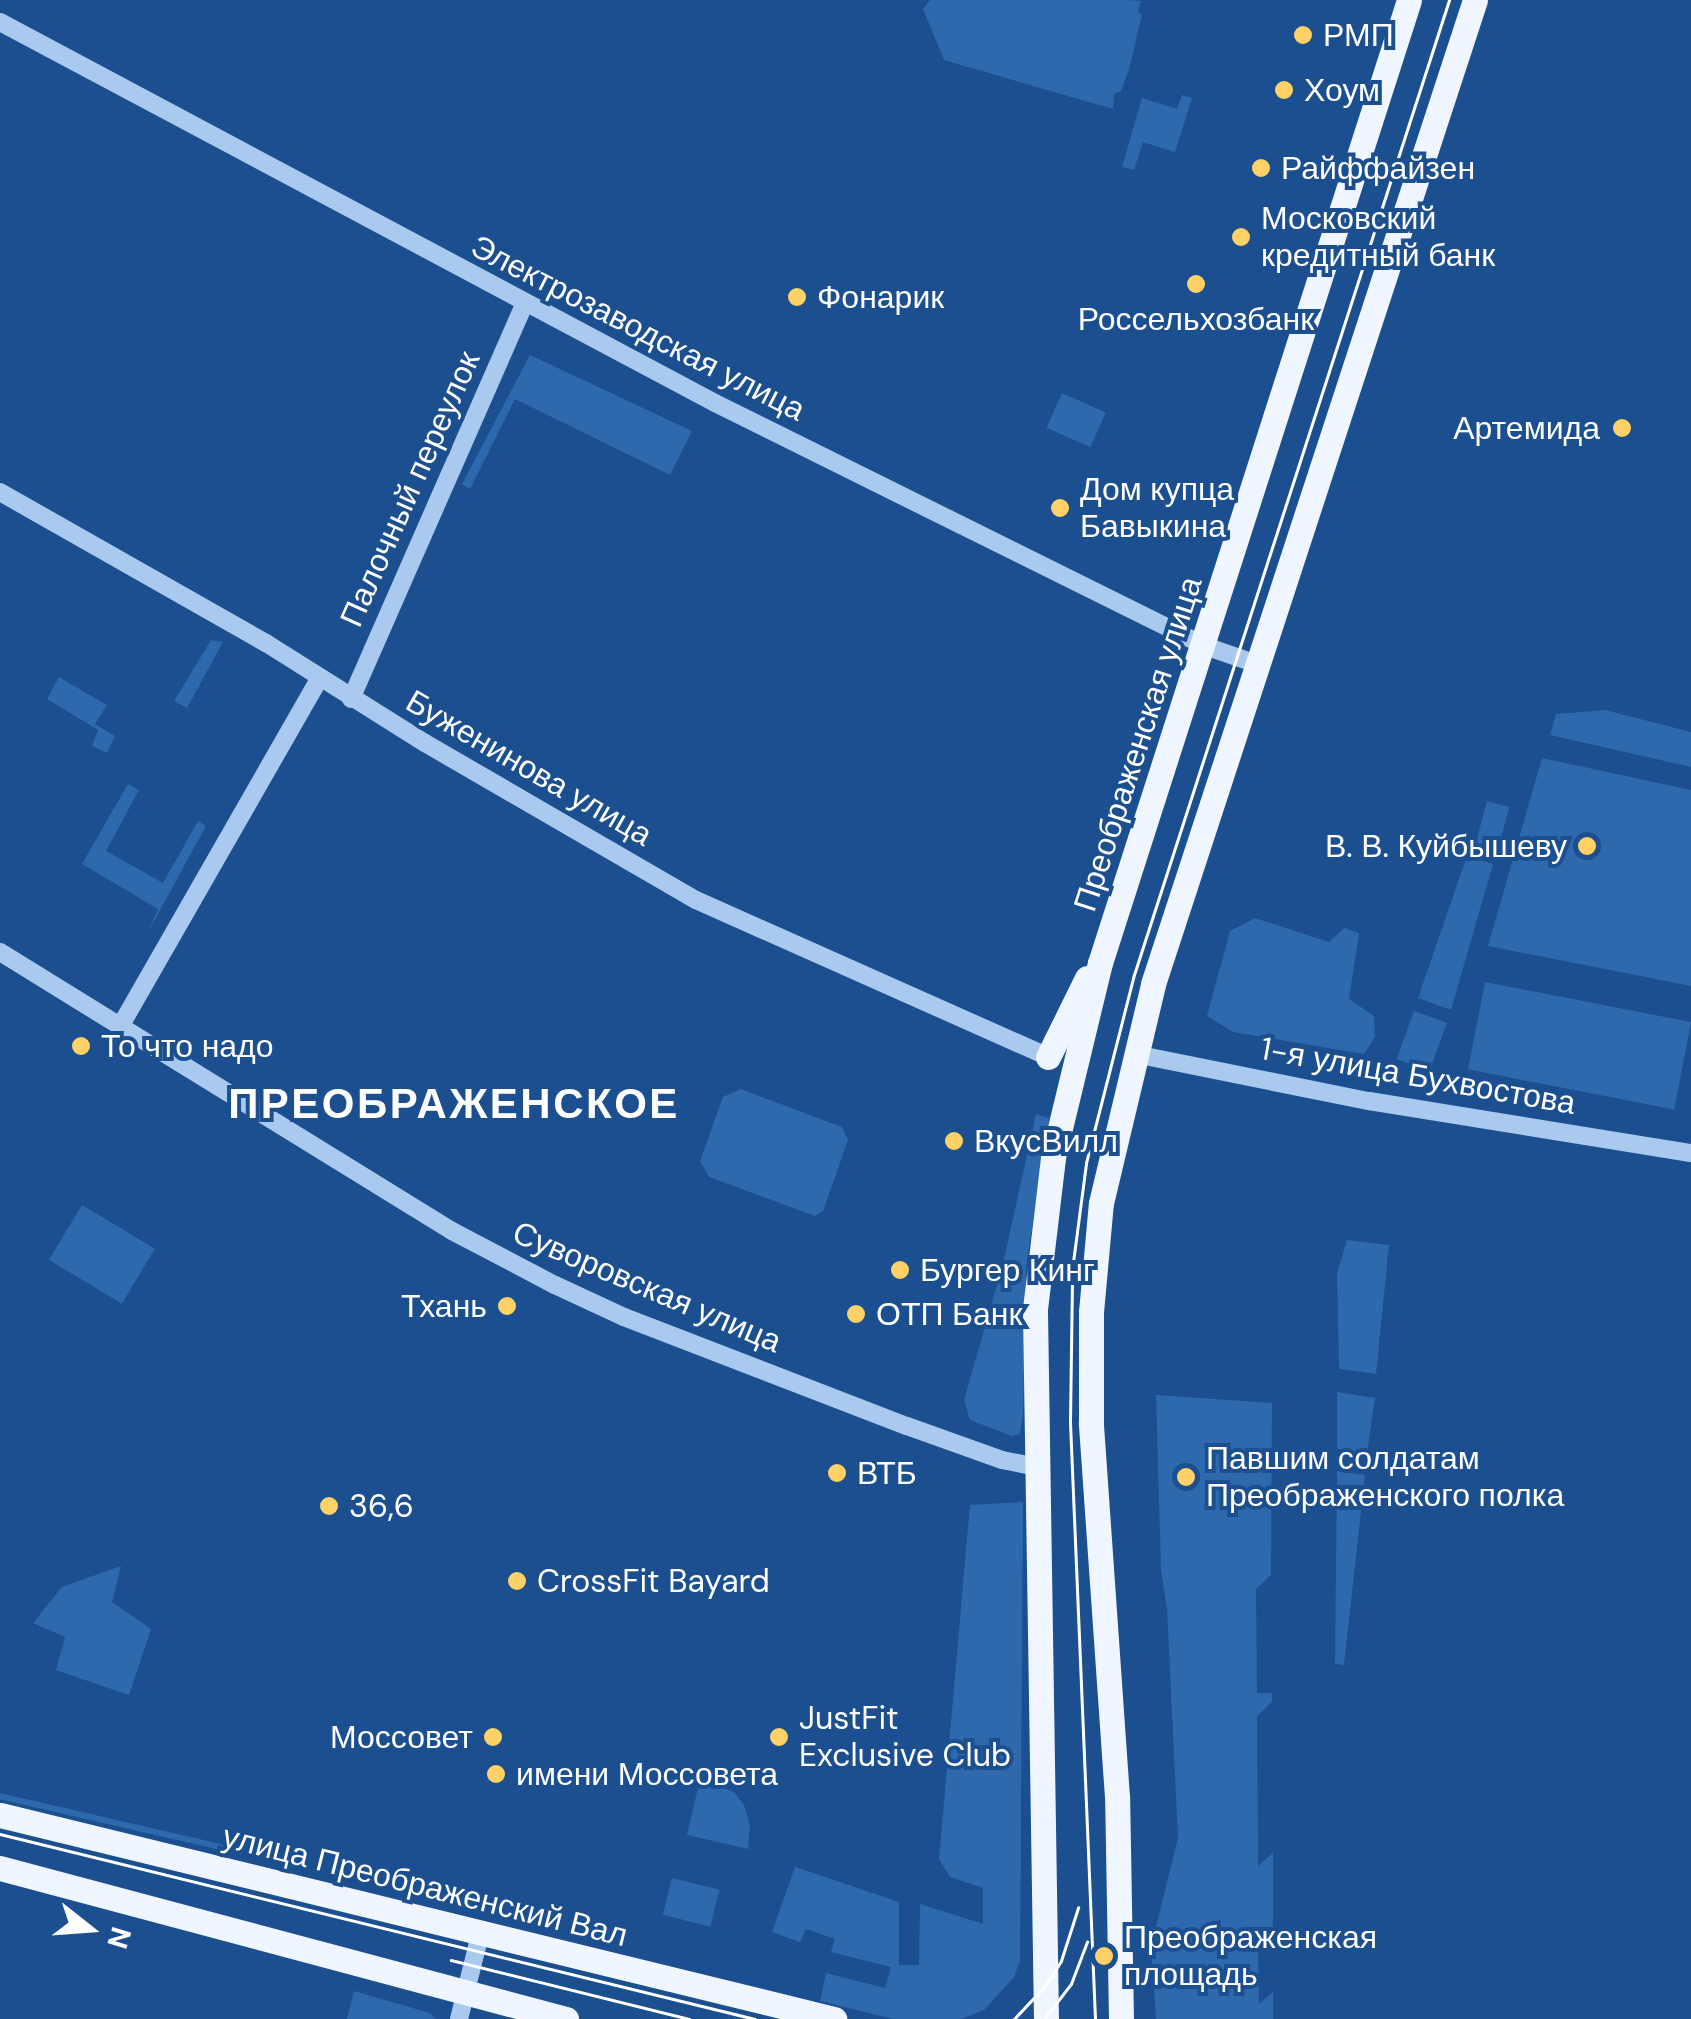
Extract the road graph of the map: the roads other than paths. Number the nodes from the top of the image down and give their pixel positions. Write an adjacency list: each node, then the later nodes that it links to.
1 (1410, 0): 6 (main road, Преображенская улица)
2 (1475, 0): 7 (main road)
3 (0, 22): 4 (street, Электрозаводская улица)
4 (524, 304): 6 (street, Электрозаводская улица); 9 (street, Палочный переулок)
5 (0, 492): 8 (street, Буженинова улица)
6 (1205, 646): 7 (street, Электрозаводская улица); 11 (main road, Преображенская улица)
7 (1260, 664): 13 (main road)
8 (318, 679): 9 (street, Буженинова улица); 12 (street)
9 (351, 699): 14 (street, Буженинова улица)
10 (0, 952): 12 (street, Суворовская улица)
11 (1098, 968): 14 (main road); 16 (main road, Преображенская улица)
12 (121, 1025): 16 (street, Суворовская улица)
13 (1135, 1054): 15 (street, 1-я улица Бухвостова); 25 (main road)
14 (1048, 1057)
15 (1691, 1153)
16 (1038, 1467): 24 (main road)
17 (0, 1816): 19 (main road, улица Преображенский Вал)
18 (0, 1868): 20 (main road)
19 (480, 1934): 20 (street); 23 (main road, улица Преображенский Вал)
20 (465, 1993): 21 (street); 22 (main road)
21 (459, 2019)
22 (566, 2019)
23 (834, 2019)
24 (1046, 2019)
25 (1121, 2019)

